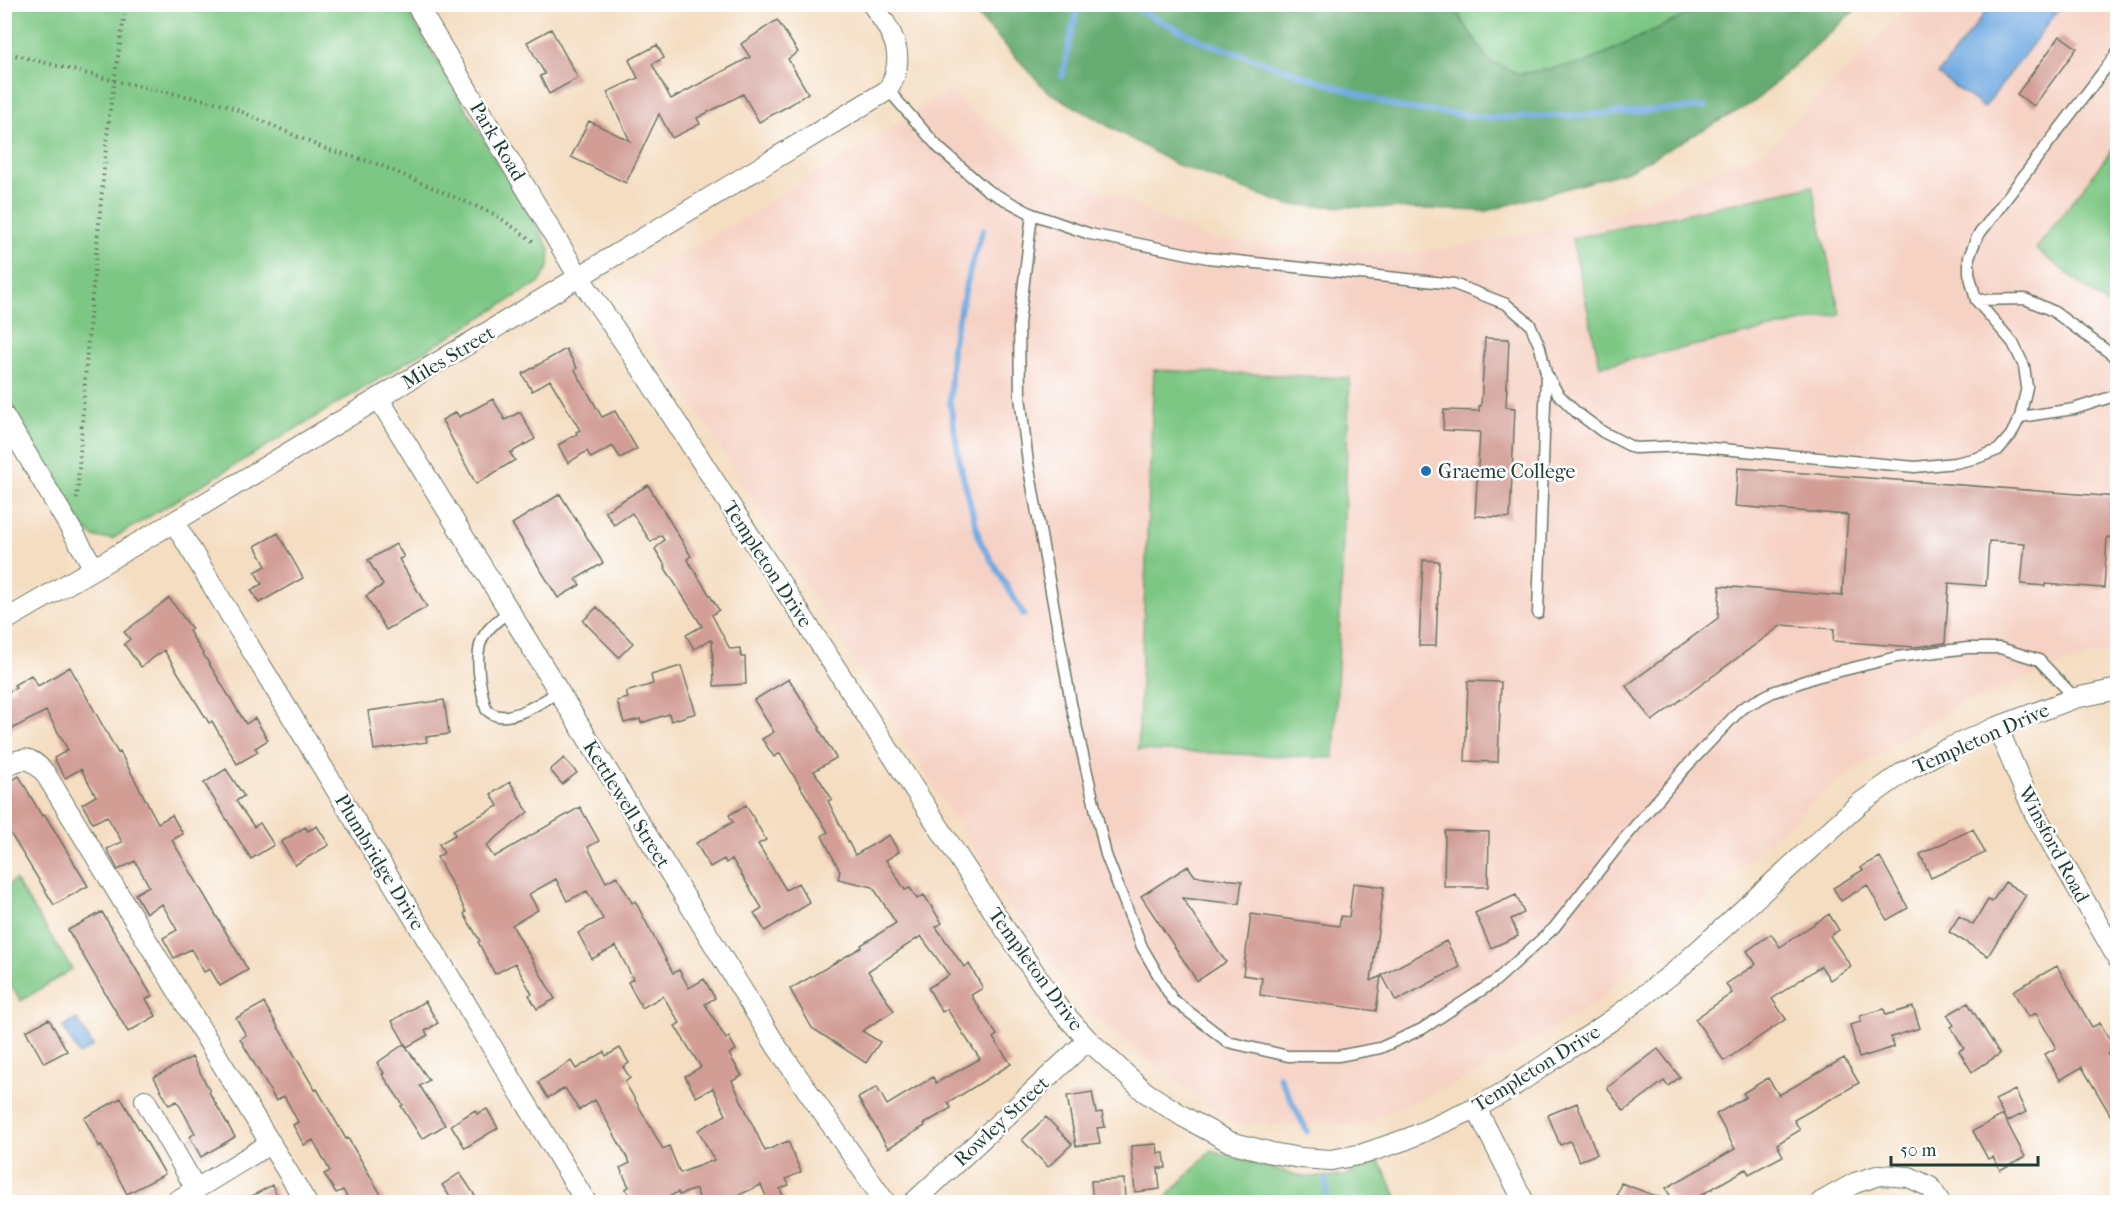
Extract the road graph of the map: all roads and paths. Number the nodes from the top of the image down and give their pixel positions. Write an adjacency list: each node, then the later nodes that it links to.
1 (126, 4): 6 (path)
2 (416, 4): 9 (street, Park Road)
3 (872, 4): 7 (street)
4 (4, 52): 6 (path)
5 (2118, 52): 11 (lane)
6 (115, 81): 9 (path); 18 (path)
7 (888, 90): 8 (lane); 10 (street, Miles Street)
8 (1032, 214): 13 (lane); 26 (lane)
9 (566, 255): 10 (street, Park Road)
10 (579, 277): 15 (street, Miles Street); 30 (street, Templeton Drive)
11 (1976, 300): 12 (lane); 17 (lane)
12 (2118, 359)
13 (1546, 374): 17 (lane); 22 (lane)
14 (2118, 391): 17 (lane)
15 (378, 399): 19 (street, Miles Street); 21 (street, Kettlewell Street)
16 (4, 416): 20 (street)
17 (2020, 417)
18 (76, 500)
19 (174, 522): 20 (street, Miles Street); 37 (street, Plumbridge Drive)
20 (94, 568): 23 (street, Miles Street)
21 (509, 610): 25 (street, Kettlewell Street); 25 (lane)
22 (1538, 613)
23 (4, 621)
24 (2118, 689): 26 (street, Templeton Drive)
25 (558, 692): 38 (street, Kettlewell Street)
26 (2075, 698): 27 (street, Templeton Drive)
27 (1997, 727): 29 (street, Winsford Road); 32 (street, Templeton Drive)
28 (4, 767): 33 (street)
29 (2118, 959)
30 (1088, 1040): 32 (street, Templeton Drive); 39 (street, Rowley Street)
31 (145, 1100): 34 (street)
32 (1476, 1108): 40 (street)
33 (271, 1143): 34 (street); 36 (street)
34 (196, 1189): 35 (street)
35 (175, 1203)
36 (306, 1203)
37 (586, 1203)
38 (885, 1203)
39 (914, 1203)
40 (1524, 1203)
41 (1821, 1203): 42 (street)
42 (1940, 1203)

